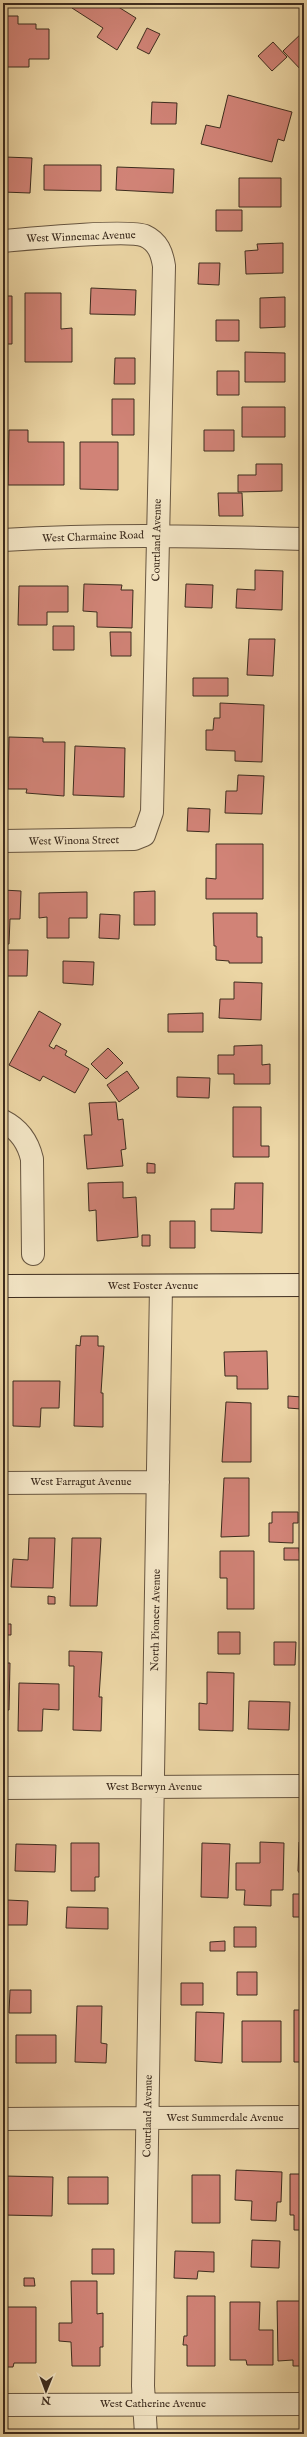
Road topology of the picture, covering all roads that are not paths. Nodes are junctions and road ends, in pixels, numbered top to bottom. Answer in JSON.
{"nodes":[{"id":1,"x":3,"y":241,"type":"edge"},
{"id":2,"x":157,"y":244,"type":"joint"},
{"id":3,"x":157,"y":535,"type":"junction"},
{"id":4,"x":304,"y":539,"type":"edge"},
{"id":5,"x":3,"y":540,"type":"edge"},
{"id":6,"x":144,"y":835,"type":"joint"},
{"id":7,"x":3,"y":841,"type":"edge"},
{"id":8,"x":3,"y":1121,"type":"edge"},
{"id":9,"x":33,"y":1254,"type":"dead end"},
{"id":10,"x":304,"y":1285,"type":"edge"},
{"id":11,"x":3,"y":1286,"type":"edge"},
{"id":12,"x":161,"y":1286,"type":"junction"},
{"id":13,"x":158,"y":1482,"type":"junction"},
{"id":14,"x":3,"y":1483,"type":"edge"},
{"id":15,"x":304,"y":1786,"type":"edge"},
{"id":16,"x":153,"y":1787,"type":"junction"},
{"id":17,"x":3,"y":1788,"type":"edge"},
{"id":18,"x":151,"y":1954,"type":"joint"},
{"id":19,"x":304,"y":2117,"type":"edge"},
{"id":20,"x":148,"y":2118,"type":"junction"},
{"id":21,"x":3,"y":2119,"type":"edge"},
{"id":22,"x":144,"y":2404,"type":"junction"},
{"id":23,"x":304,"y":2404,"type":"edge"},
{"id":24,"x":3,"y":2405,"type":"edge"},
{"id":25,"x":146,"y":2434,"type":"edge"}],
"edges":[{"from":1,"to":2,"type":"street","name":"West Winnemac Avenue"},
{"from":2,"to":3,"type":"street","name":"Courtland Avenue"},
{"from":3,"to":4,"type":"street","name":"West Charmaine Road"},
{"from":3,"to":5,"type":"street","name":"West Charmaine Road"},
{"from":3,"to":6,"type":"street","name":"Courtland Avenue"},
{"from":6,"to":7,"type":"street","name":"West Winona Street"},
{"from":8,"to":9,"type":"street"},
{"from":10,"to":12,"type":"street","name":"West Foster Avenue"},
{"from":11,"to":12,"type":"street","name":"West Foster Avenue"},
{"from":12,"to":13,"type":"street","name":"North Pioneer Avenue"},
{"from":13,"to":14,"type":"street","name":"West Farragut Avenue"},
{"from":13,"to":16,"type":"street","name":"North Pioneer Avenue"},
{"from":15,"to":16,"type":"street","name":"West Berwyn Avenue"},
{"from":16,"to":17,"type":"street","name":"West Berwyn Avenue"},
{"from":16,"to":18,"type":"street","name":"North Pioneer Avenue"},
{"from":18,"to":20,"type":"street","name":"Courtland Avenue"},
{"from":19,"to":20,"type":"street","name":"West Summerdale Avenue"},
{"from":20,"to":21,"type":"street","name":"West Summerdale Avenue"},
{"from":20,"to":22,"type":"street","name":"Courtland Avenue"},
{"from":22,"to":23,"type":"street","name":"West Catherine Avenue"},
{"from":22,"to":24,"type":"street","name":"West Catherine Avenue"},
{"from":22,"to":25,"type":"street"}]}
